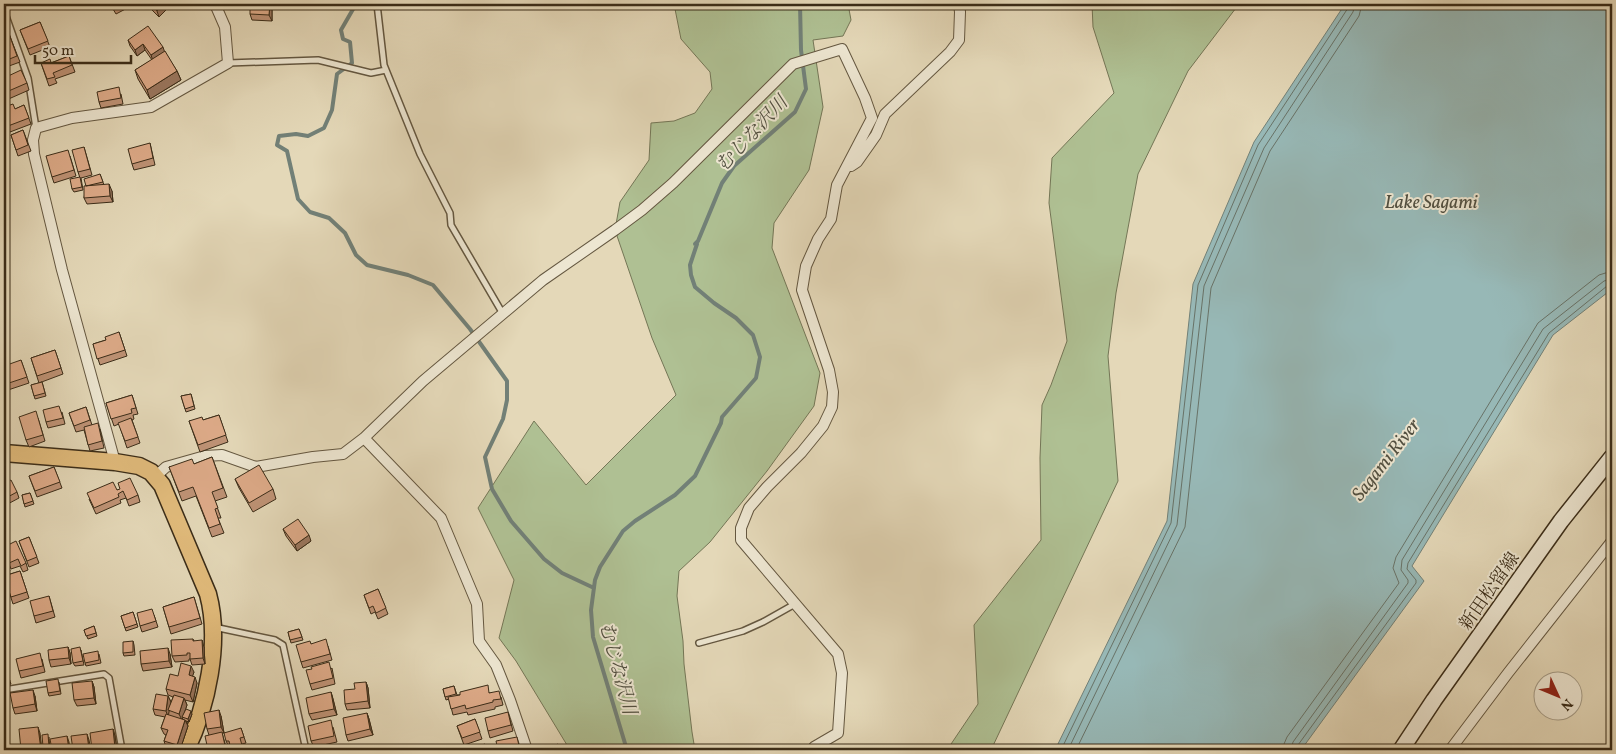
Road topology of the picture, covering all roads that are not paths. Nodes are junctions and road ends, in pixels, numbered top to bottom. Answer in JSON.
{"nodes":[{"id":1,"x":215,"y":4,"type":"edge"},
{"id":2,"x":377,"y":4,"type":"edge"},
{"id":3,"x":959,"y":4,"type":"edge"},
{"id":4,"x":5,"y":14,"type":"edge"},
{"id":5,"x":228,"y":63,"type":"junction"},
{"id":6,"x":386,"y":70,"type":"junction"},
{"id":7,"x":36,"y":128,"type":"junction"},
{"id":8,"x":846,"y":170,"type":"junction"},
{"id":9,"x":503,"y":314,"type":"junction"},
{"id":10,"x":364,"y":438,"type":"junction"},
{"id":11,"x":4,"y":453,"type":"edge"},
{"id":12,"x":1612,"y":457,"type":"edge"},
{"id":13,"x":115,"y":462,"type":"junction"},
{"id":14,"x":156,"y":476,"type":"junction"},
{"id":15,"x":1612,"y":541,"type":"edge"},
{"id":16,"x":795,"y":603,"type":"junction"},
{"id":17,"x":214,"y":627,"type":"junction"},
{"id":18,"x":699,"y":643,"type":"dead end"},
{"id":19,"x":4,"y":690,"type":"edge"},
{"id":20,"x":1453,"y":749,"type":"edge"},
{"id":21,"x":122,"y":750,"type":"edge"},
{"id":22,"x":186,"y":750,"type":"edge"},
{"id":23,"x":306,"y":750,"type":"edge"},
{"id":24,"x":527,"y":750,"type":"edge"},
{"id":25,"x":812,"y":750,"type":"edge"},
{"id":26,"x":1401,"y":750,"type":"edge"}],
"edges":[{"from":1,"to":5,"type":"street"},
{"from":2,"to":6,"type":"lane"},
{"from":3,"to":8,"type":"street"},
{"from":4,"to":7,"type":"lane"},
{"from":5,"to":6,"type":"lane"},
{"from":5,"to":7,"type":"street"},
{"from":6,"to":9,"type":"lane"},
{"from":7,"to":13,"type":"street"},
{"from":8,"to":9,"type":"street"},
{"from":8,"to":16,"type":"street"},
{"from":9,"to":10,"type":"street"},
{"from":10,"to":14,"type":"street"},
{"from":10,"to":24,"type":"street"},
{"from":11,"to":13,"type":"main road"},
{"from":12,"to":26,"type":"main road","name":"新田松留線"},
{"from":13,"to":14,"type":"main road"},
{"from":14,"to":17,"type":"main road"},
{"from":15,"to":20,"type":"street"},
{"from":16,"to":18,"type":"lane"},
{"from":16,"to":25,"type":"street"},
{"from":17,"to":22,"type":"main road"},
{"from":17,"to":23,"type":"lane"},
{"from":19,"to":21,"type":"lane"}]}
